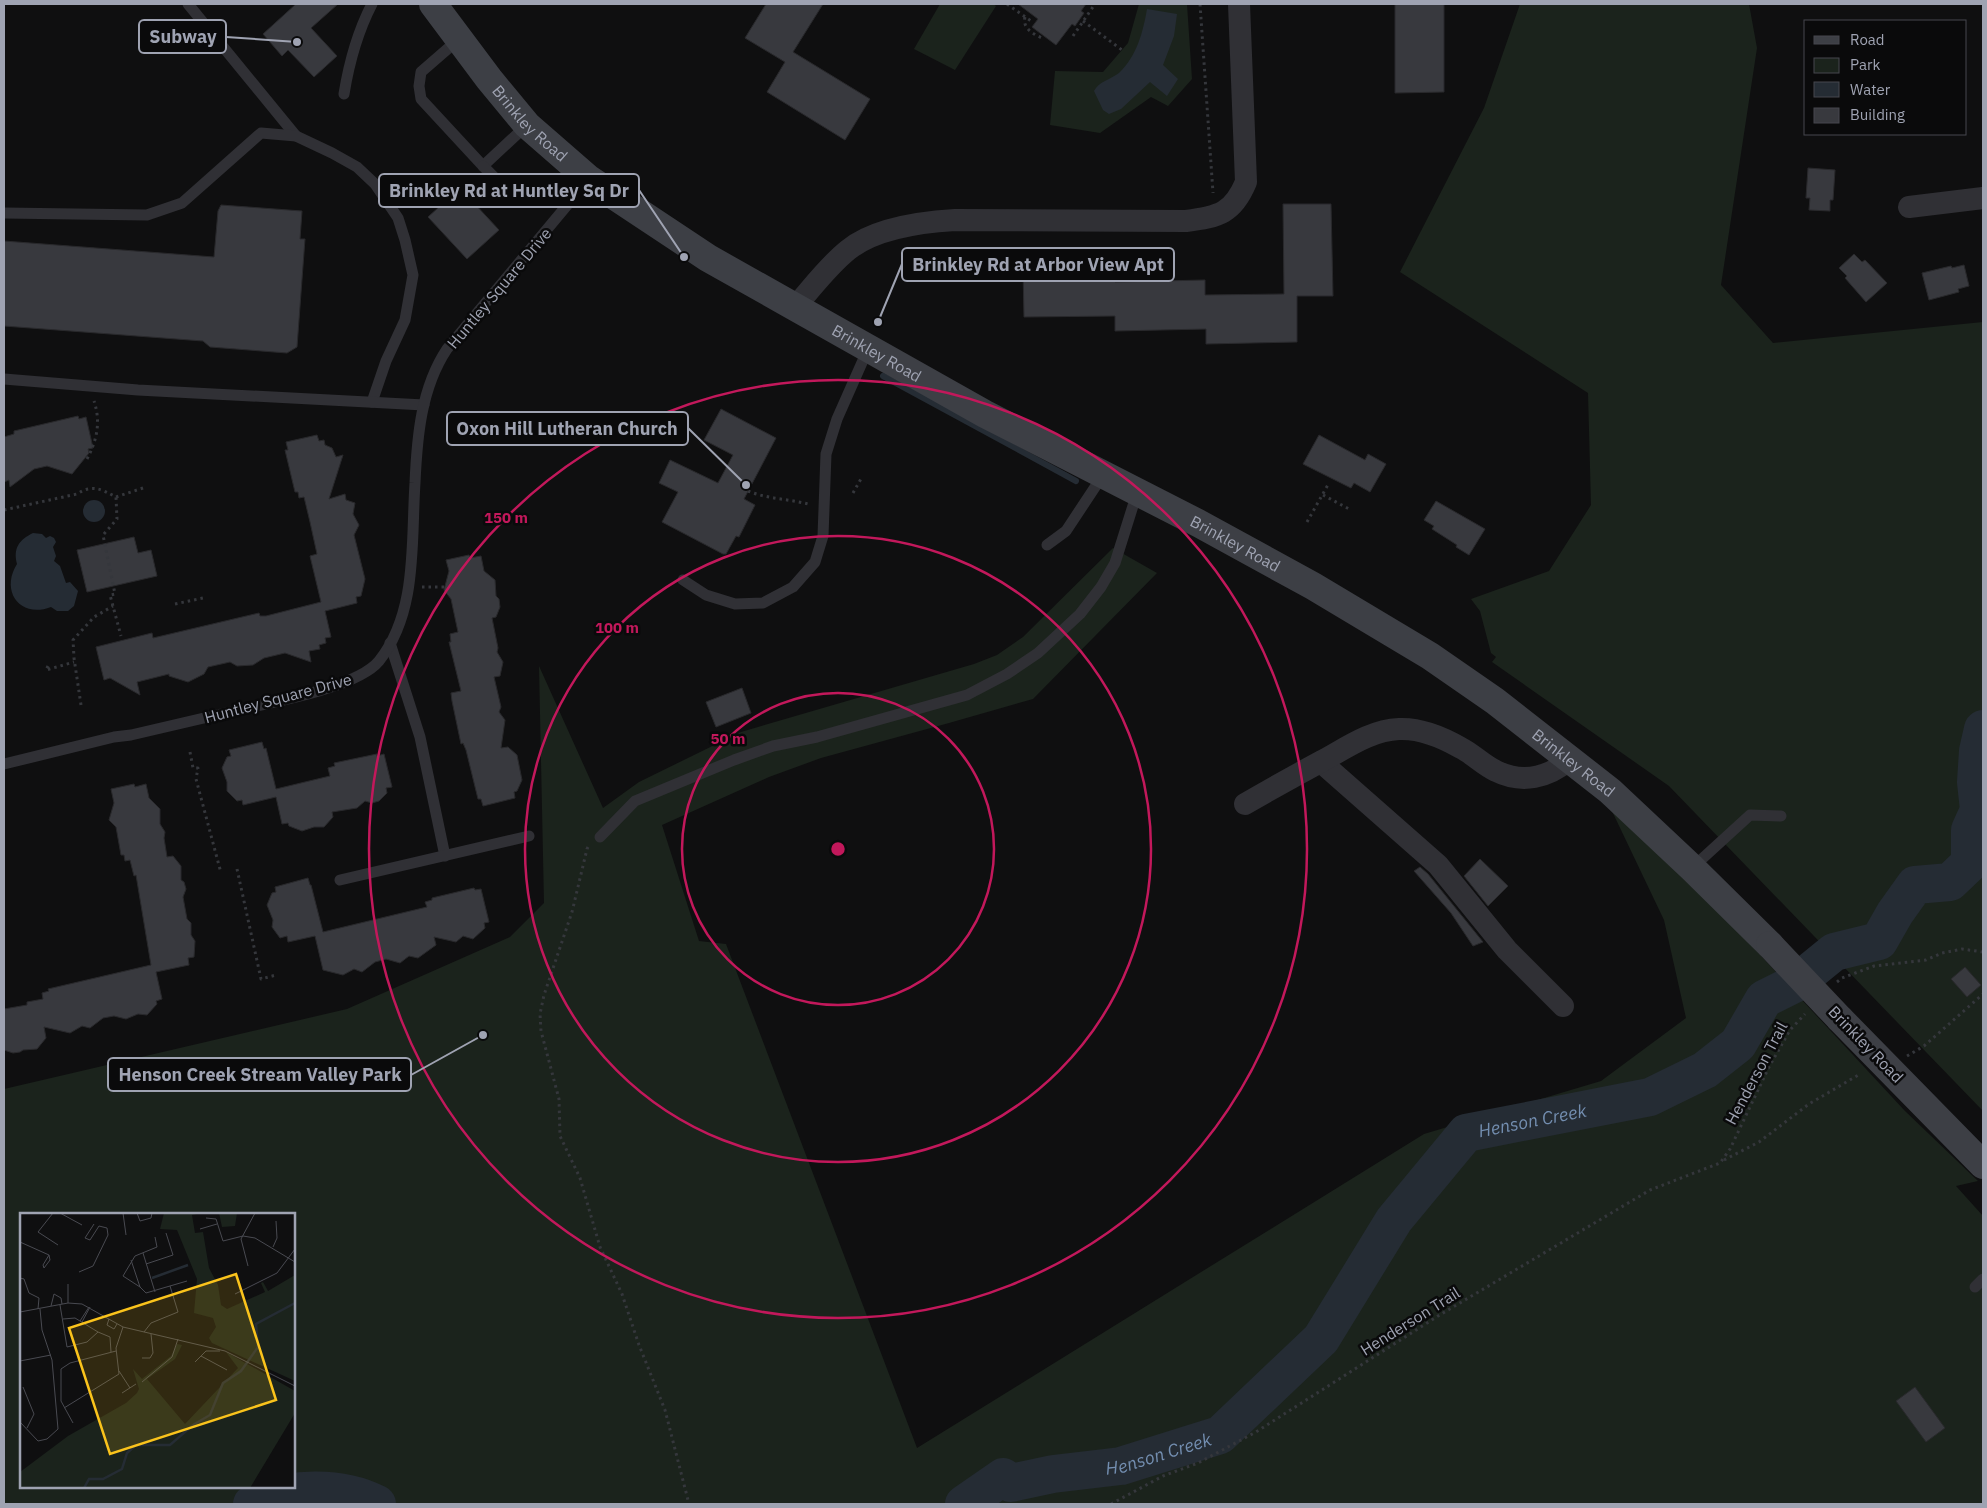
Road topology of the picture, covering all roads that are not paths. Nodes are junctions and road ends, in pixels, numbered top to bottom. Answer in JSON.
{"nodes":[{"id":1,"x":188,"y":4,"type":"edge"},
{"id":2,"x":372,"y":4,"type":"edge"},
{"id":3,"x":434,"y":4,"type":"edge"},
{"id":4,"x":1239,"y":4,"type":"edge"},
{"id":5,"x":460,"y":38,"type":"junction"},
{"id":6,"x":344,"y":94,"type":"dead end"},
{"id":7,"x":527,"y":125,"type":"junction"},
{"id":8,"x":296,"y":136,"type":"junction"},
{"id":9,"x":484,"y":166,"type":"junction"},
{"id":10,"x":589,"y":179,"type":"junction"},
{"id":11,"x":512,"y":195,"type":"dead end"},
{"id":12,"x":1983,"y":198,"type":"edge"},
{"id":13,"x":1909,"y":207,"type":"dead end"},
{"id":14,"x":4,"y":213,"type":"edge"},
{"id":15,"x":795,"y":307,"type":"junction"},
{"id":16,"x":868,"y":348,"type":"junction"},
{"id":17,"x":4,"y":379,"type":"edge"},
{"id":18,"x":372,"y":402,"type":"junction"},
{"id":19,"x":424,"y":405,"type":"junction"},
{"id":20,"x":1103,"y":475,"type":"junction"},
{"id":21,"x":1138,"y":493,"type":"junction"},
{"id":22,"x":1047,"y":545,"type":"dead end"},
{"id":23,"x":683,"y":580,"type":"dead end"},
{"id":24,"x":390,"y":643,"type":"junction"},
{"id":25,"x":1570,"y":759,"type":"junction"},
{"id":26,"x":1322,"y":762,"type":"junction"},
{"id":27,"x":4,"y":764,"type":"edge"},
{"id":28,"x":1245,"y":804,"type":"dead end"},
{"id":29,"x":1781,"y":816,"type":"dead end"},
{"id":30,"x":529,"y":836,"type":"dead end"},
{"id":31,"x":600,"y":837,"type":"road end"},
{"id":32,"x":445,"y":856,"type":"junction"},
{"id":33,"x":1692,"y":868,"type":"junction"},
{"id":34,"x":340,"y":880,"type":"dead end"},
{"id":35,"x":1563,"y":1006,"type":"dead end"},
{"id":36,"x":1983,"y":1165,"type":"edge"}],
"edges":[{"from":1,"to":8,"type":"lane"},
{"from":2,"to":6,"type":"lane"},
{"from":3,"to":5,"type":"main road","name":"Brinkley Road"},
{"from":4,"to":15,"type":"street"},
{"from":5,"to":7,"type":"main road","name":"Brinkley Road"},
{"from":5,"to":9,"type":"lane"},
{"from":7,"to":9,"type":"lane"},
{"from":7,"to":10,"type":"main road","name":"Brinkley Road"},
{"from":8,"to":14,"type":"lane"},
{"from":8,"to":18,"type":"lane"},
{"from":9,"to":11,"type":"lane"},
{"from":10,"to":15,"type":"main road","name":"Brinkley Road"},
{"from":10,"to":19,"type":"lane","name":"Huntley Square Drive"},
{"from":12,"to":13,"type":"street"},
{"from":15,"to":16,"type":"main road","name":"Brinkley Road"},
{"from":16,"to":20,"type":"main road","name":"Brinkley Road"},
{"from":16,"to":23,"type":"lane"},
{"from":17,"to":18,"type":"lane"},
{"from":18,"to":19,"type":"lane"},
{"from":19,"to":24,"type":"lane","name":"Huntley Square Drive"},
{"from":20,"to":21,"type":"main road","name":"Brinkley Road"},
{"from":20,"to":22,"type":"lane"},
{"from":21,"to":25,"type":"main road","name":"Brinkley Road"},
{"from":21,"to":31,"type":"lane"},
{"from":24,"to":27,"type":"lane","name":"Huntley Square Drive"},
{"from":24,"to":32,"type":"lane"},
{"from":25,"to":26,"type":"street"},
{"from":25,"to":33,"type":"main road","name":"Brinkley Road"},
{"from":26,"to":28,"type":"street"},
{"from":26,"to":35,"type":"street"},
{"from":29,"to":33,"type":"lane"},
{"from":30,"to":32,"type":"lane"},
{"from":32,"to":34,"type":"lane"},
{"from":33,"to":36,"type":"main road","name":"Brinkley Road","bridge":true}]}
